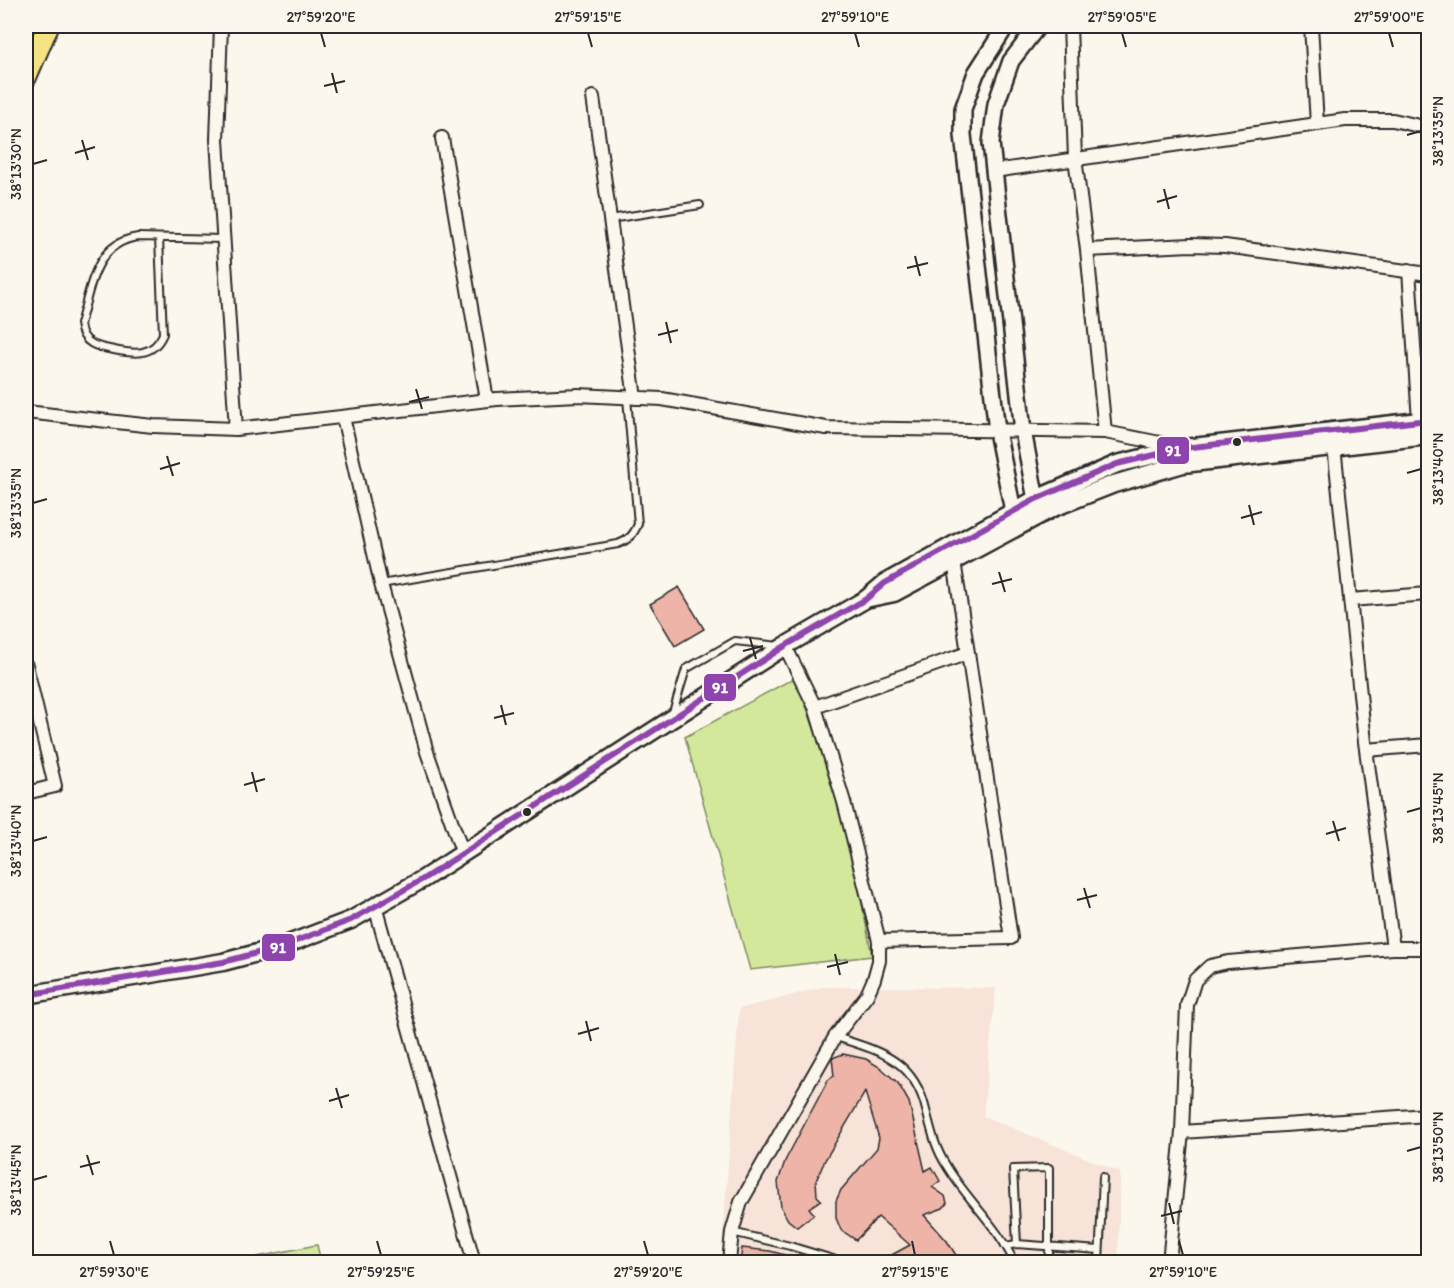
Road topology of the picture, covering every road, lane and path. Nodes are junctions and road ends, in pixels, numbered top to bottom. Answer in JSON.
{"nodes":[{"id":1,"x":48,"y":26,"type":"edge"},
{"id":2,"x":221,"y":26,"type":"edge"},
{"id":3,"x":1006,"y":26,"type":"edge"},
{"id":4,"x":1038,"y":26,"type":"edge"},
{"id":5,"x":1070,"y":26,"type":"edge"},
{"id":6,"x":1311,"y":26,"type":"edge"},
{"id":7,"x":26,"y":77,"type":"edge"},
{"id":8,"x":593,"y":97,"type":"dead end"},
{"id":9,"x":1317,"y":124,"type":"junction"},
{"id":10,"x":1428,"y":128,"type":"edge"},
{"id":11,"x":442,"y":138,"type":"dead end"},
{"id":12,"x":1075,"y":158,"type":"junction"},
{"id":13,"x":994,"y":171,"type":"junction"},
{"id":14,"x":700,"y":204,"type":"dead end"},
{"id":15,"x":610,"y":219,"type":"junction"},
{"id":16,"x":159,"y":237,"type":"junction"},
{"id":17,"x":223,"y":239,"type":"junction"},
{"id":18,"x":1087,"y":250,"type":"junction"},
{"id":19,"x":1409,"y":270,"type":"junction"},
{"id":20,"x":1428,"y":274,"type":"edge"},
{"id":21,"x":631,"y":398,"type":"junction"},
{"id":22,"x":487,"y":400,"type":"junction"},
{"id":23,"x":26,"y":412,"type":"edge"},
{"id":24,"x":343,"y":417,"type":"junction"},
{"id":25,"x":1424,"y":420,"type":"edge"},
{"id":26,"x":236,"y":429,"type":"junction"},
{"id":27,"x":997,"y":431,"type":"junction"},
{"id":28,"x":1023,"y":431,"type":"junction"},
{"id":29,"x":1105,"y":432,"type":"junction"},
{"id":30,"x":1428,"y":436,"type":"edge"},
{"id":31,"x":1334,"y":446,"type":"junction"},
{"id":32,"x":1184,"y":448,"type":"junction"},
{"id":33,"x":1036,"y":499,"type":"junction"},
{"id":34,"x":1013,"y":511,"type":"junction"},
{"id":35,"x":1040,"y":515,"type":"junction"},
{"id":36,"x":1017,"y":528,"type":"junction"},
{"id":37,"x":954,"y":561,"type":"junction"},
{"id":38,"x":381,"y":584,"type":"junction"},
{"id":39,"x":1428,"y":594,"type":"edge"},
{"id":40,"x":866,"y":599,"type":"junction"},
{"id":41,"x":1350,"y":600,"type":"junction"},
{"id":42,"x":786,"y":646,"type":"junction"},
{"id":43,"x":968,"y":653,"type":"junction"},
{"id":44,"x":26,"y":665,"type":"edge"},
{"id":45,"x":815,"y":707,"type":"junction"},
{"id":46,"x":671,"y":722,"type":"junction"},
{"id":47,"x":1428,"y":744,"type":"edge"},
{"id":48,"x":1366,"y":750,"type":"junction"},
{"id":49,"x":26,"y":794,"type":"edge"},
{"id":50,"x":463,"y":854,"type":"junction"},
{"id":51,"x":375,"y":906,"type":"junction"},
{"id":52,"x":879,"y":940,"type":"junction"},
{"id":53,"x":1393,"y":948,"type":"junction"},
{"id":54,"x":1428,"y":948,"type":"edge"},
{"id":55,"x":26,"y":995,"type":"edge"},
{"id":56,"x":835,"y":1037,"type":"junction"},
{"id":57,"x":1428,"y":1115,"type":"edge"},
{"id":58,"x":1182,"y":1132,"type":"junction"},
{"id":59,"x":1103,"y":1177,"type":"dead end"},
{"id":60,"x":732,"y":1232,"type":"junction"},
{"id":61,"x":1017,"y":1244,"type":"junction"},
{"id":62,"x":1005,"y":1246,"type":"junction"},
{"id":63,"x":1048,"y":1246,"type":"junction"},
{"id":64,"x":1100,"y":1250,"type":"junction"},
{"id":65,"x":474,"y":1263,"type":"edge"},
{"id":66,"x":729,"y":1263,"type":"edge"},
{"id":67,"x":843,"y":1263,"type":"edge"},
{"id":68,"x":1014,"y":1263,"type":"edge"},
{"id":69,"x":1049,"y":1263,"type":"edge"},
{"id":70,"x":1099,"y":1263,"type":"edge"},
{"id":71,"x":1169,"y":1263,"type":"edge"}],
"edges":[{"from":1,"to":7,"type":"main road"},
{"from":2,"to":17,"type":"street"},
{"from":3,"to":27,"type":"street"},
{"from":4,"to":13,"type":"street"},
{"from":5,"to":12,"type":"street"},
{"from":6,"to":9,"type":"street"},
{"from":8,"to":15,"type":"street"},
{"from":9,"to":10,"type":"street"},
{"from":9,"to":12,"type":"street"},
{"from":11,"to":22,"type":"street"},
{"from":12,"to":13,"type":"street"},
{"from":12,"to":18,"type":"street"},
{"from":13,"to":28,"type":"street"},
{"from":14,"to":15,"type":"lane"},
{"from":15,"to":21,"type":"street"},
{"from":16,"to":16,"type":"lane"},
{"from":16,"to":17,"type":"lane"},
{"from":17,"to":26,"type":"street"},
{"from":18,"to":19,"type":"street"},
{"from":18,"to":29,"type":"street"},
{"from":19,"to":20,"type":"street"},
{"from":19,"to":25,"type":"street"},
{"from":21,"to":22,"type":"street"},
{"from":21,"to":27,"type":"street"},
{"from":21,"to":38,"type":"lane"},
{"from":22,"to":24,"type":"street"},
{"from":23,"to":26,"type":"street"},
{"from":24,"to":26,"type":"street"},
{"from":24,"to":38,"type":"street"},
{"from":25,"to":32,"type":"main road"},
{"from":27,"to":28,"type":"street"},
{"from":27,"to":34,"type":"street"},
{"from":28,"to":29,"type":"street"},
{"from":28,"to":33,"type":"street"},
{"from":29,"to":32,"type":"street"},
{"from":30,"to":31,"type":"main road"},
{"from":31,"to":35,"type":"main road"},
{"from":31,"to":41,"type":"street"},
{"from":32,"to":33,"type":"main road"},
{"from":33,"to":34,"type":"main road"},
{"from":33,"to":35,"type":"street"},
{"from":34,"to":36,"type":"street"},
{"from":34,"to":40,"type":"main road"},
{"from":35,"to":36,"type":"main road"},
{"from":36,"to":37,"type":"main road"},
{"from":37,"to":40,"type":"main road"},
{"from":37,"to":43,"type":"street"},
{"from":38,"to":50,"type":"street"},
{"from":39,"to":41,"type":"street"},
{"from":40,"to":42,"type":"main road"},
{"from":41,"to":48,"type":"street"},
{"from":42,"to":45,"type":"street"},
{"from":42,"to":46,"type":"main road"},
{"from":42,"to":46,"type":"lane"},
{"from":43,"to":45,"type":"street"},
{"from":43,"to":52,"type":"street"},
{"from":44,"to":49,"type":"street"},
{"from":45,"to":52,"type":"street"},
{"from":46,"to":50,"type":"main road"},
{"from":47,"to":48,"type":"street"},
{"from":48,"to":53,"type":"street"},
{"from":50,"to":51,"type":"main road"},
{"from":51,"to":55,"type":"main road"},
{"from":51,"to":65,"type":"street"},
{"from":52,"to":56,"type":"street"},
{"from":53,"to":54,"type":"street"},
{"from":53,"to":58,"type":"street"},
{"from":56,"to":60,"type":"street"},
{"from":56,"to":62,"type":"lane"},
{"from":57,"to":58,"type":"street"},
{"from":58,"to":71,"type":"street"},
{"from":59,"to":64,"type":"lane"},
{"from":60,"to":66,"type":"street"},
{"from":60,"to":67,"type":"lane"},
{"from":61,"to":62,"type":"lane"},
{"from":61,"to":63,"type":"lane"},
{"from":61,"to":63,"type":"lane"},
{"from":62,"to":68,"type":"lane"},
{"from":63,"to":64,"type":"lane"},
{"from":63,"to":69,"type":"lane"},
{"from":64,"to":70,"type":"lane"}]}
